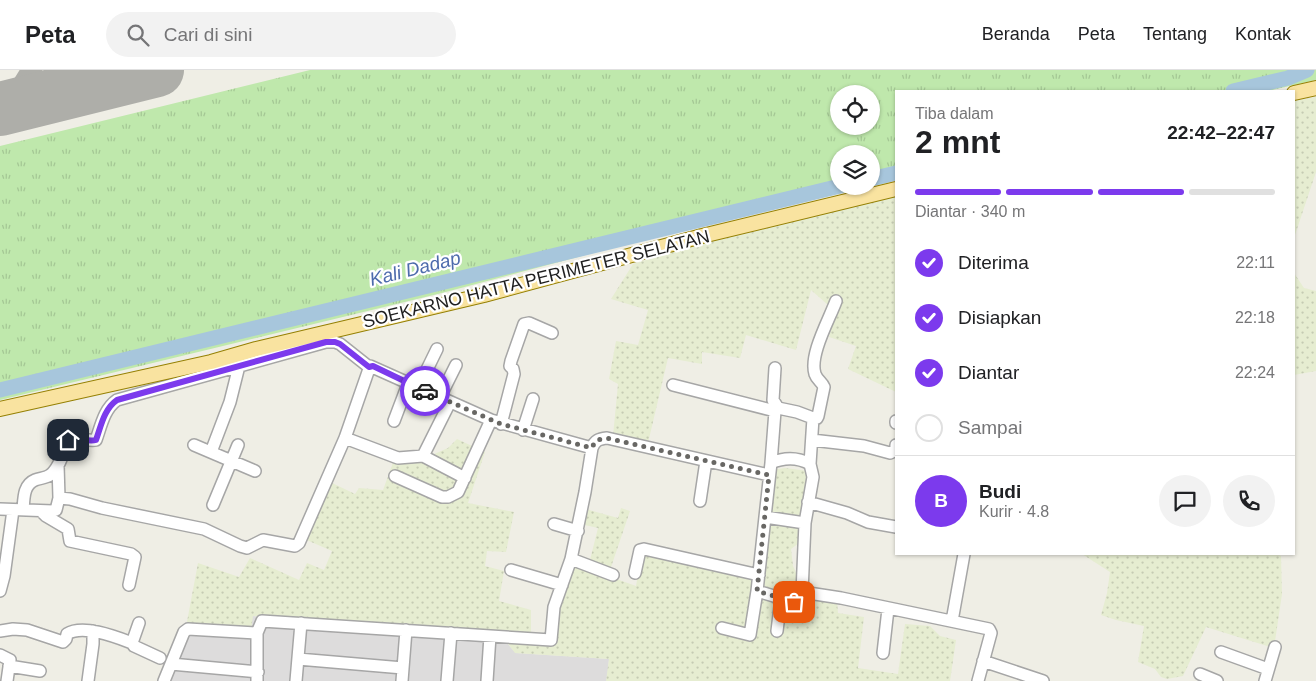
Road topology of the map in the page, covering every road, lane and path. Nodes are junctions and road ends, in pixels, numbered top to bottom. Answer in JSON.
{"nodes":[{"id":1,"x":1316,"y":88,"type":"edge"},
{"id":2,"x":1295,"y":93,"type":"edge"},
{"id":3,"x":895,"y":189,"type":"edge"},
{"id":4,"x":836,"y":301,"type":"dead end"},
{"id":5,"x":552,"y":333,"type":"dead end"},
{"id":6,"x":437,"y":349,"type":"dead end"},
{"id":7,"x":456,"y":365,"type":"dead end"},
{"id":8,"x":239,"y":366,"type":"junction"},
{"id":9,"x":369,"y":367,"type":"junction"},
{"id":10,"x":775,"y":368,"type":"dead end"},
{"id":11,"x":673,"y":385,"type":"dead end"},
{"id":12,"x":413,"y":386,"type":"junction"},
{"id":13,"x":445,"y":399,"type":"junction"},
{"id":14,"x":533,"y":399,"type":"dead end"},
{"id":15,"x":0,"y":409,"type":"edge"},
{"id":16,"x":776,"y":410,"type":"junction"},
{"id":17,"x":813,"y":418,"type":"junction"},
{"id":18,"x":394,"y":421,"type":"dead end"},
{"id":19,"x":496,"y":422,"type":"junction"},
{"id":20,"x":523,"y":430,"type":"junction"},
{"id":21,"x":345,"y":438,"type":"junction"},
{"id":22,"x":812,"y":440,"type":"junction"},
{"id":23,"x":194,"y":445,"type":"dead end"},
{"id":24,"x":238,"y":445,"type":"dead end"},
{"id":25,"x":592,"y":448,"type":"junction"},
{"id":26,"x":895,"y":450,"type":"edge"},
{"id":27,"x":211,"y":452,"type":"junction"},
{"id":28,"x":423,"y":456,"type":"junction"},
{"id":29,"x":231,"y":461,"type":"junction"},
{"id":30,"x":706,"y":462,"type":"junction"},
{"id":31,"x":771,"y":463,"type":"junction"},
{"id":32,"x":810,"y":464,"type":"junction"},
{"id":33,"x":58,"y":465,"type":"junction"},
{"id":34,"x":256,"y":471,"type":"dead end"},
{"id":35,"x":769,"y":475,"type":"junction"},
{"id":36,"x":395,"y":476,"type":"dead end"},
{"id":37,"x":465,"y":478,"type":"junction"},
{"id":38,"x":59,"y":498,"type":"junction"},
{"id":39,"x":700,"y":501,"type":"dead end"},
{"id":40,"x":808,"y":502,"type":"junction"},
{"id":41,"x":213,"y":505,"type":"dead end"},
{"id":42,"x":0,"y":509,"type":"edge"},
{"id":43,"x":18,"y":510,"type":"junction"},
{"id":44,"x":41,"y":511,"type":"junction"},
{"id":45,"x":765,"y":516,"type":"junction"},
{"id":46,"x":805,"y":523,"type":"junction"},
{"id":47,"x":554,"y":524,"type":"dead end"},
{"id":48,"x":895,"y":527,"type":"edge"},
{"id":49,"x":578,"y":531,"type":"junction"},
{"id":50,"x":964,"y":555,"type":"edge"},
{"id":51,"x":571,"y":558,"type":"junction"},
{"id":52,"x":511,"y":570,"type":"dead end"},
{"id":53,"x":635,"y":573,"type":"dead end"},
{"id":54,"x":613,"y":575,"type":"dead end"},
{"id":55,"x":759,"y":575,"type":"junction"},
{"id":56,"x":128,"y":585,"type":"dead end"},
{"id":57,"x":562,"y":585,"type":"junction"},
{"id":58,"x":0,"y":591,"type":"edge"},
{"id":59,"x":757,"y":591,"type":"junction"},
{"id":60,"x":802,"y":592,"type":"junction"},
{"id":61,"x":781,"y":598,"type":"junction"},
{"id":62,"x":888,"y":609,"type":"junction"},
{"id":63,"x":952,"y":621,"type":"junction"},
{"id":64,"x":139,"y":623,"type":"dead end"},
{"id":65,"x":301,"y":623,"type":"junction"},
{"id":66,"x":722,"y":628,"type":"dead end"},
{"id":67,"x":406,"y":630,"type":"junction"},
{"id":68,"x":0,"y":631,"type":"edge"},
{"id":69,"x":93,"y":631,"type":"junction"},
{"id":70,"x":777,"y":631,"type":"dead end"},
{"id":71,"x":258,"y":633,"type":"junction"},
{"id":72,"x":451,"y":633,"type":"junction"},
{"id":73,"x":490,"y":636,"type":"junction"},
{"id":74,"x":132,"y":643,"type":"junction"},
{"id":75,"x":1275,"y":647,"type":"dead end"},
{"id":76,"x":1221,"y":652,"type":"dead end"},
{"id":77,"x":883,"y":653,"type":"dead end"},
{"id":78,"x":0,"y":654,"type":"edge"},
{"id":79,"x":160,"y":658,"type":"dead end"},
{"id":80,"x":298,"y":659,"type":"junction"},
{"id":81,"x":983,"y":661,"type":"junction"},
{"id":82,"x":170,"y":664,"type":"junction"},
{"id":83,"x":9,"y":666,"type":"junction"},
{"id":84,"x":403,"y":668,"type":"junction"},
{"id":85,"x":40,"y":671,"type":"dead end"},
{"id":86,"x":1200,"y":674,"type":"dead end"},
{"id":87,"x":1266,"y":675,"type":"edge"},
{"id":88,"x":257,"y":677,"type":"edge"},
{"id":89,"x":7,"y":681,"type":"edge"},
{"id":90,"x":88,"y":681,"type":"edge"},
{"id":91,"x":164,"y":681,"type":"edge"},
{"id":92,"x":296,"y":681,"type":"edge"},
{"id":93,"x":402,"y":681,"type":"edge"},
{"id":94,"x":447,"y":681,"type":"edge"},
{"id":95,"x":487,"y":681,"type":"edge"},
{"id":96,"x":978,"y":681,"type":"edge"},
{"id":97,"x":1043,"y":681,"type":"edge"},
{"id":98,"x":1217,"y":681,"type":"edge"}],
"edges":[{"from":1,"to":2,"type":"main road"},
{"from":3,"to":15,"type":"main road","name":"SOEKARNO HATTA PERIMETER SELATAN"},
{"from":4,"to":17,"type":"street"},
{"from":5,"to":19,"type":"street"},
{"from":6,"to":12,"type":"street"},
{"from":7,"to":13,"type":"street"},
{"from":8,"to":9,"type":"street"},
{"from":8,"to":27,"type":"street"},
{"from":8,"to":33,"type":"street"},
{"from":9,"to":12,"type":"street"},
{"from":9,"to":21,"type":"street"},
{"from":10,"to":16,"type":"street"},
{"from":11,"to":16,"type":"street"},
{"from":12,"to":13,"type":"street"},
{"from":12,"to":18,"type":"street"},
{"from":13,"to":19,"type":"street"},
{"from":13,"to":28,"type":"street"},
{"from":14,"to":20,"type":"street"},
{"from":16,"to":17,"type":"street"},
{"from":16,"to":31,"type":"street"},
{"from":17,"to":22,"type":"street"},
{"from":19,"to":20,"type":"street"},
{"from":19,"to":37,"type":"street"},
{"from":20,"to":25,"type":"street"},
{"from":21,"to":28,"type":"street"},
{"from":21,"to":38,"type":"street"},
{"from":22,"to":26,"type":"street"},
{"from":22,"to":32,"type":"street"},
{"from":23,"to":27,"type":"street"},
{"from":24,"to":29,"type":"street"},
{"from":25,"to":30,"type":"street"},
{"from":25,"to":49,"type":"street"},
{"from":27,"to":29,"type":"street"},
{"from":28,"to":37,"type":"street"},
{"from":29,"to":34,"type":"street"},
{"from":29,"to":41,"type":"street"},
{"from":30,"to":35,"type":"street"},
{"from":30,"to":39,"type":"street"},
{"from":31,"to":32,"type":"street"},
{"from":31,"to":35,"type":"street"},
{"from":32,"to":40,"type":"street"},
{"from":33,"to":38,"type":"street"},
{"from":33,"to":43,"type":"street"},
{"from":35,"to":45,"type":"street"},
{"from":36,"to":37,"type":"street"},
{"from":38,"to":44,"type":"street"},
{"from":40,"to":46,"type":"street"},
{"from":40,"to":48,"type":"street"},
{"from":42,"to":43,"type":"street"},
{"from":43,"to":44,"type":"street"},
{"from":43,"to":58,"type":"street"},
{"from":44,"to":56,"type":"street"},
{"from":45,"to":46,"type":"street"},
{"from":45,"to":55,"type":"street"},
{"from":46,"to":60,"type":"street"},
{"from":47,"to":49,"type":"street"},
{"from":49,"to":51,"type":"street"},
{"from":50,"to":63,"type":"street"},
{"from":51,"to":54,"type":"street"},
{"from":51,"to":57,"type":"street"},
{"from":52,"to":57,"type":"street"},
{"from":53,"to":55,"type":"street"},
{"from":55,"to":59,"type":"street"},
{"from":57,"to":73,"type":"street"},
{"from":59,"to":61,"type":"street"},
{"from":59,"to":66,"type":"street"},
{"from":60,"to":61,"type":"street"},
{"from":60,"to":62,"type":"street"},
{"from":61,"to":70,"type":"street"},
{"from":62,"to":63,"type":"street"},
{"from":62,"to":77,"type":"street"},
{"from":63,"to":81,"type":"street"},
{"from":64,"to":74,"type":"street"},
{"from":65,"to":67,"type":"street"},
{"from":65,"to":71,"type":"street"},
{"from":65,"to":80,"type":"street"},
{"from":67,"to":72,"type":"street"},
{"from":67,"to":84,"type":"street"},
{"from":68,"to":69,"type":"street"},
{"from":69,"to":74,"type":"street"},
{"from":69,"to":90,"type":"street"},
{"from":71,"to":82,"type":"street"},
{"from":71,"to":88,"type":"street"},
{"from":72,"to":73,"type":"street"},
{"from":72,"to":94,"type":"street"},
{"from":73,"to":95,"type":"street"},
{"from":74,"to":79,"type":"street"},
{"from":75,"to":87,"type":"street"},
{"from":76,"to":87,"type":"street"},
{"from":78,"to":83,"type":"street"},
{"from":80,"to":84,"type":"street"},
{"from":80,"to":92,"type":"street"},
{"from":81,"to":96,"type":"street"},
{"from":81,"to":97,"type":"street"},
{"from":82,"to":88,"type":"street"},
{"from":82,"to":91,"type":"street"},
{"from":83,"to":85,"type":"street"},
{"from":83,"to":89,"type":"street"},
{"from":84,"to":93,"type":"street"},
{"from":86,"to":98,"type":"street"}]}
